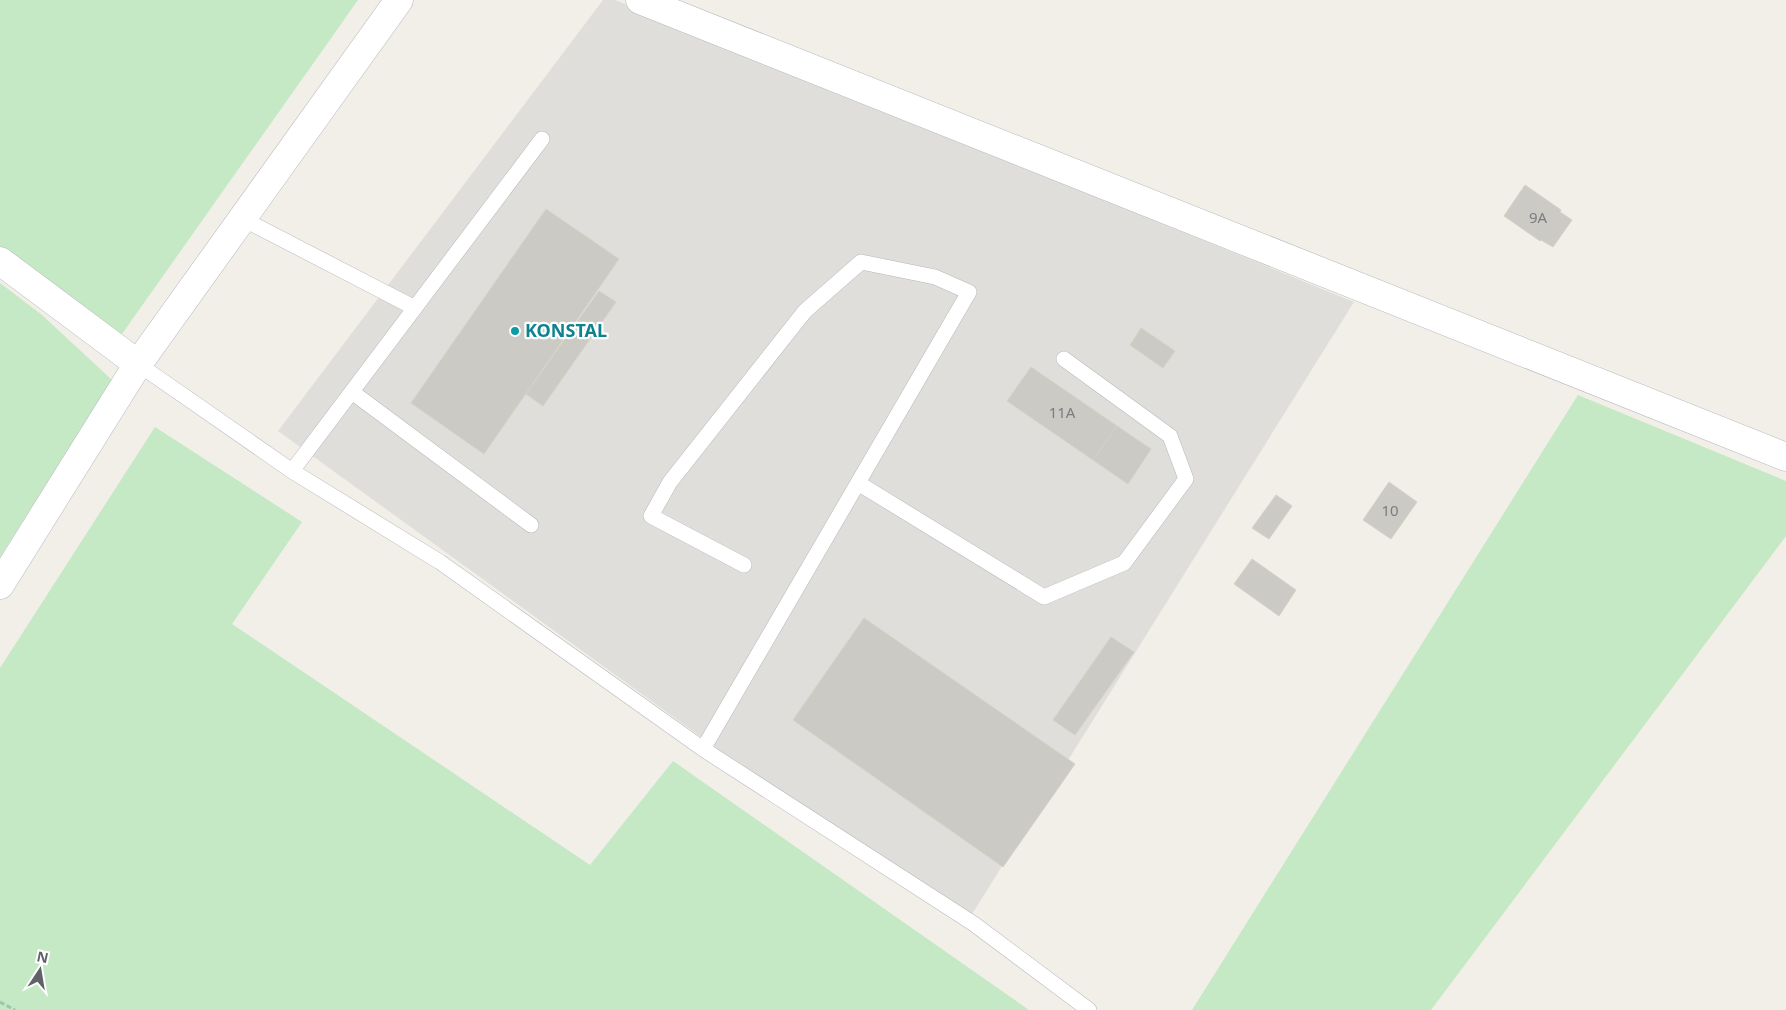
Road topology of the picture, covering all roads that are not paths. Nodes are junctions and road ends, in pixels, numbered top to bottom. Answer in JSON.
{"nodes":[{"id":1,"x":399,"y":0,"type":"edge"},
{"id":2,"x":640,"y":0,"type":"edge"},
{"id":3,"x":542,"y":139,"type":"dead end"},
{"id":4,"x":241,"y":218,"type":"junction"},
{"id":5,"x":0,"y":261,"type":"edge"},
{"id":6,"x":415,"y":308,"type":"junction"},
{"id":7,"x":1064,"y":359,"type":"dead end"},
{"id":8,"x":138,"y":364,"type":"junction"},
{"id":9,"x":352,"y":392,"type":"junction"},
{"id":10,"x":1786,"y":457,"type":"edge"},
{"id":11,"x":292,"y":471,"type":"junction"},
{"id":12,"x":858,"y":483,"type":"junction"},
{"id":13,"x":531,"y":525,"type":"dead end"},
{"id":14,"x":744,"y":565,"type":"dead end"},
{"id":15,"x":0,"y":585,"type":"edge"},
{"id":16,"x":703,"y":749,"type":"junction"},
{"id":17,"x":1089,"y":1010,"type":"edge"}],
"edges":[{"from":1,"to":4,"type":"street"},
{"from":2,"to":10,"type":"street"},
{"from":3,"to":6,"type":"lane"},
{"from":4,"to":6,"type":"lane"},
{"from":4,"to":8,"type":"street"},
{"from":5,"to":8,"type":"street"},
{"from":6,"to":9,"type":"lane"},
{"from":7,"to":12,"type":"lane"},
{"from":8,"to":11,"type":"lane"},
{"from":8,"to":15,"type":"street"},
{"from":9,"to":11,"type":"lane"},
{"from":9,"to":13,"type":"lane"},
{"from":11,"to":16,"type":"lane"},
{"from":12,"to":14,"type":"lane"},
{"from":12,"to":16,"type":"lane"},
{"from":16,"to":17,"type":"lane"}]}
